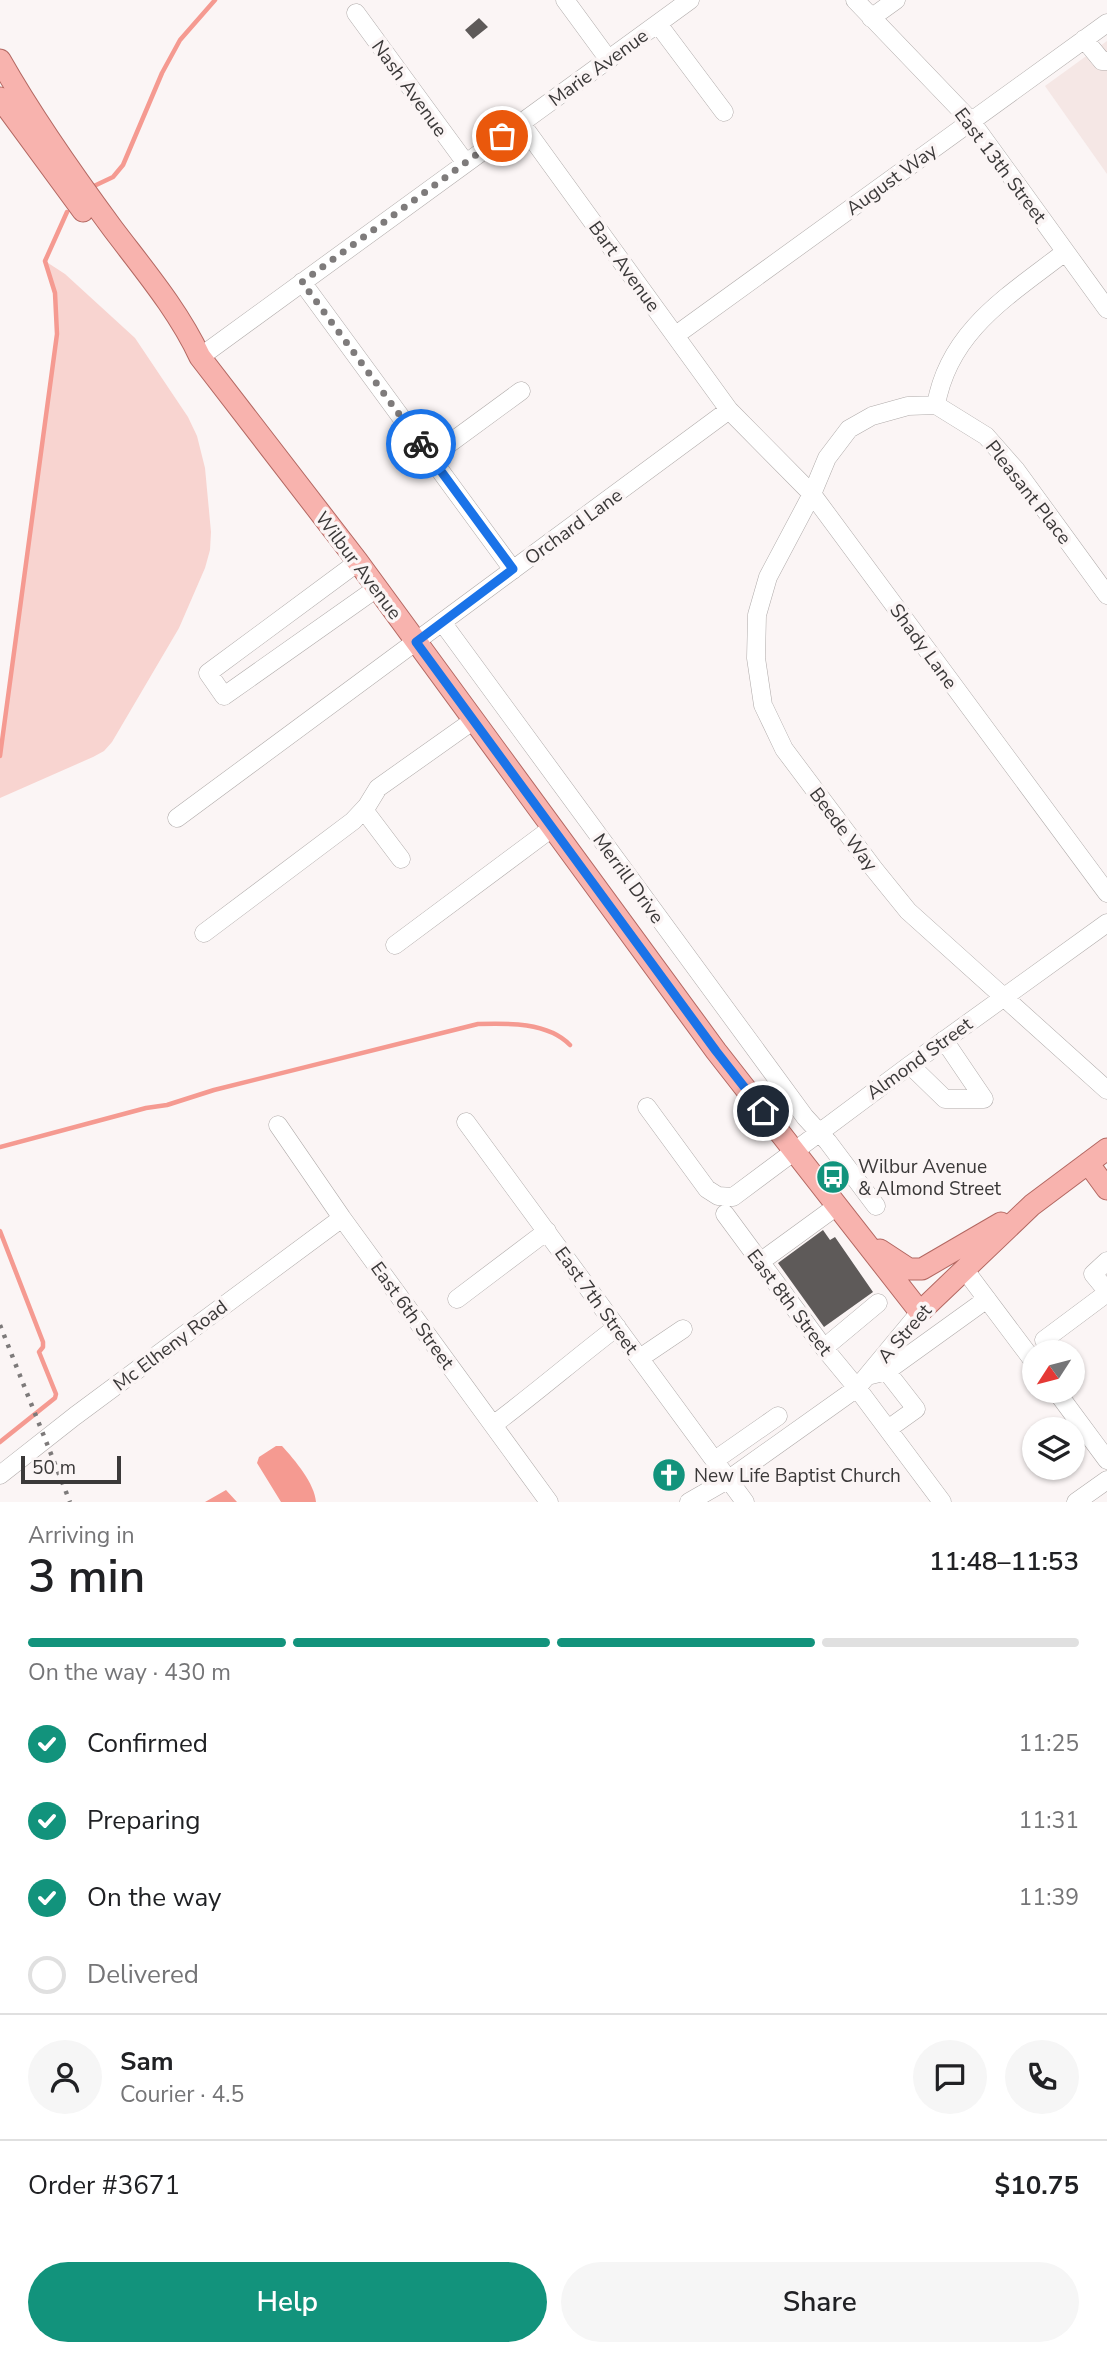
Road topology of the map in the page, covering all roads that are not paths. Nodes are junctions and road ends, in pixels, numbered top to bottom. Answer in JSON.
{"nodes":[{"id":1,"x":565,"y":0,"type":"edge"},
{"id":2,"x":690,"y":0,"type":"edge"},
{"id":3,"x":855,"y":0,"type":"edge"},
{"id":4,"x":895,"y":0,"type":"edge"},
{"id":5,"x":356,"y":13,"type":"dead end"},
{"id":6,"x":871,"y":18,"type":"junction"},
{"id":7,"x":1107,"y":23,"type":"edge"},
{"id":8,"x":658,"y":24,"type":"junction"},
{"id":9,"x":1084,"y":39,"type":"junction"},
{"id":10,"x":0,"y":60,"type":"edge"},
{"id":11,"x":609,"y":60,"type":"junction"},
{"id":12,"x":1107,"y":61,"type":"edge"},
{"id":13,"x":0,"y":98,"type":"edge"},
{"id":14,"x":724,"y":112,"type":"dead end"},
{"id":15,"x":971,"y":121,"type":"junction"},
{"id":16,"x":521,"y":123,"type":"junction"},
{"id":17,"x":465,"y":162,"type":"junction"},
{"id":18,"x":1065,"y":252,"type":"junction"},
{"id":19,"x":302,"y":282,"type":"junction"},
{"id":20,"x":1107,"y":309,"type":"edge"},
{"id":21,"x":676,"y":335,"type":"junction"},
{"id":22,"x":200,"y":357,"type":"junction"},
{"id":23,"x":521,"y":391,"type":"dead end"},
{"id":24,"x":936,"y":405,"type":"junction"},
{"id":25,"x":729,"y":410,"type":"junction"},
{"id":26,"x":431,"y":457,"type":"junction"},
{"id":27,"x":812,"y":494,"type":"junction"},
{"id":28,"x":358,"y":562,"type":"junction"},
{"id":29,"x":513,"y":569,"type":"junction"},
{"id":30,"x":377,"y":588,"type":"junction"},
{"id":31,"x":1107,"y":595,"type":"edge"},
{"id":32,"x":442,"y":622,"type":"junction"},
{"id":33,"x":416,"y":642,"type":"junction"},
{"id":34,"x":474,"y":720,"type":"junction"},
{"id":35,"x":364,"y":810,"type":"junction"},
{"id":36,"x":177,"y":818,"type":"dead end"},
{"id":37,"x":552,"y":828,"type":"junction"},
{"id":38,"x":401,"y":859,"type":"dead end"},
{"id":39,"x":1107,"y":893,"type":"edge"},
{"id":40,"x":1107,"y":923,"type":"edge"},
{"id":41,"x":204,"y":933,"type":"dead end"},
{"id":42,"x":395,"y":945,"type":"dead end"},
{"id":43,"x":1002,"y":997,"type":"junction"},
{"id":44,"x":944,"y":1040,"type":"junction"},
{"id":45,"x":910,"y":1065,"type":"junction"},
{"id":46,"x":1107,"y":1090,"type":"edge"},
{"id":47,"x":647,"y":1107,"type":"dead end"},
{"id":48,"x":466,"y":1122,"type":"dead end"},
{"id":49,"x":278,"y":1125,"type":"dead end"},
{"id":50,"x":819,"y":1132,"type":"junction"},
{"id":51,"x":1107,"y":1149,"type":"edge"},
{"id":52,"x":794,"y":1150,"type":"junction"},
{"id":53,"x":1088,"y":1163,"type":"junction"},
{"id":54,"x":1107,"y":1189,"type":"edge"},
{"id":55,"x":1032,"y":1205,"type":"junction"},
{"id":56,"x":837,"y":1206,"type":"junction"},
{"id":57,"x":876,"y":1206,"type":"dead end"},
{"id":58,"x":726,"y":1214,"type":"dead end"},
{"id":59,"x":342,"y":1218,"type":"junction"},
{"id":60,"x":547,"y":1231,"type":"junction"},
{"id":61,"x":856,"y":1231,"type":"junction"},
{"id":62,"x":1107,"y":1261,"type":"edge"},
{"id":63,"x":760,"y":1262,"type":"junction"},
{"id":64,"x":965,"y":1270,"type":"junction"},
{"id":65,"x":1107,"y":1292,"type":"edge"},
{"id":66,"x":457,"y":1298,"type":"dead end"},
{"id":67,"x":987,"y":1299,"type":"junction"},
{"id":68,"x":878,"y":1303,"type":"dead end"},
{"id":69,"x":920,"y":1312,"type":"junction"},
{"id":70,"x":617,"y":1326,"type":"junction"},
{"id":71,"x":683,"y":1329,"type":"dead end"},
{"id":72,"x":1044,"y":1340,"type":"dead end"},
{"id":73,"x":1022,"y":1346,"type":"edge"},
{"id":74,"x":824,"y":1348,"type":"junction"},
{"id":75,"x":640,"y":1358,"type":"junction"},
{"id":76,"x":883,"y":1366,"type":"junction"},
{"id":77,"x":861,"y":1382,"type":"junction"},
{"id":78,"x":1066,"y":1404,"type":"edge"},
{"id":79,"x":778,"y":1416,"type":"dead end"},
{"id":80,"x":493,"y":1425,"type":"junction"},
{"id":81,"x":888,"y":1429,"type":"junction"},
{"id":82,"x":715,"y":1460,"type":"junction"},
{"id":83,"x":1107,"y":1460,"type":"edge"},
{"id":84,"x":0,"y":1475,"type":"edge"},
{"id":85,"x":729,"y":1479,"type":"junction"},
{"id":86,"x":1107,"y":1480,"type":"edge"},
{"id":87,"x":550,"y":1502,"type":"edge"},
{"id":88,"x":688,"y":1502,"type":"edge"},
{"id":89,"x":745,"y":1502,"type":"edge"},
{"id":90,"x":942,"y":1502,"type":"edge"},
{"id":91,"x":1076,"y":1502,"type":"edge"}],
"edges":[{"from":1,"to":11,"type":"street"},
{"from":2,"to":8,"type":"street","name":"Marie Avenue"},
{"from":3,"to":6,"type":"street","name":"East 13th Street"},
{"from":4,"to":6,"type":"street"},
{"from":5,"to":17,"type":"street","name":"Nash Avenue"},
{"from":6,"to":15,"type":"street","name":"East 13th Street"},
{"from":7,"to":9,"type":"street","name":"August Way"},
{"from":8,"to":11,"type":"street","name":"Marie Avenue"},
{"from":8,"to":14,"type":"street"},
{"from":9,"to":12,"type":"street"},
{"from":9,"to":15,"type":"street","name":"August Way"},
{"from":10,"to":22,"type":"main road","name":"Wilbur Avenue"},
{"from":11,"to":16,"type":"street","name":"Marie Avenue"},
{"from":13,"to":22,"type":"main road","name":"Wilbur Avenue"},
{"from":15,"to":18,"type":"street","name":"East 13th Street"},
{"from":15,"to":21,"type":"street","name":"August Way"},
{"from":16,"to":17,"type":"street","name":"Marie Avenue"},
{"from":16,"to":21,"type":"street","name":"Bart Avenue"},
{"from":17,"to":19,"type":"street","name":"Marie Avenue"},
{"from":18,"to":20,"type":"street","name":"East 13th Street"},
{"from":18,"to":24,"type":"street"},
{"from":19,"to":22,"type":"street","name":"Marie Avenue"},
{"from":19,"to":26,"type":"street"},
{"from":21,"to":25,"type":"street","name":"Bart Avenue"},
{"from":22,"to":28,"type":"main road","name":"Wilbur Avenue"},
{"from":23,"to":26,"type":"street"},
{"from":24,"to":27,"type":"street","name":"Beede Way"},
{"from":24,"to":31,"type":"street","name":"Pleasant Place"},
{"from":25,"to":27,"type":"street","name":"Shady Lane"},
{"from":25,"to":29,"type":"street","name":"Orchard Lane"},
{"from":26,"to":29,"type":"street"},
{"from":27,"to":39,"type":"street","name":"Shady Lane"},
{"from":27,"to":43,"type":"street","name":"Beede Way"},
{"from":28,"to":30,"type":"main road","name":"Wilbur Avenue"},
{"from":28,"to":30,"type":"street"},
{"from":29,"to":32,"type":"street","name":"Orchard Lane"},
{"from":30,"to":33,"type":"main road","name":"Wilbur Avenue"},
{"from":32,"to":33,"type":"street","name":"Orchard Lane"},
{"from":32,"to":50,"type":"street","name":"Merrill Drive"},
{"from":33,"to":34,"type":"main road","name":"Wilbur Avenue"},
{"from":33,"to":36,"type":"street","name":"Orchard Lane"},
{"from":34,"to":35,"type":"street"},
{"from":34,"to":37,"type":"main road","name":"Wilbur Avenue"},
{"from":35,"to":38,"type":"street"},
{"from":35,"to":41,"type":"street"},
{"from":37,"to":42,"type":"street"},
{"from":37,"to":52,"type":"main road","name":"Wilbur Avenue"},
{"from":40,"to":43,"type":"street","name":"Almond Street"},
{"from":43,"to":44,"type":"street","name":"Almond Street"},
{"from":43,"to":46,"type":"street","name":"Beede Way"},
{"from":44,"to":45,"type":"street","name":"Almond Street"},
{"from":44,"to":45,"type":"street"},
{"from":45,"to":50,"type":"street","name":"Almond Street"},
{"from":47,"to":52,"type":"street","name":"Almond Street"},
{"from":48,"to":60,"type":"street","name":"East 7th Street"},
{"from":49,"to":59,"type":"street","name":"East 6th Street"},
{"from":50,"to":52,"type":"street","name":"Almond Street"},
{"from":50,"to":57,"type":"street","name":"Merrill Drive"},
{"from":51,"to":53,"type":"main road","name":"A Street"},
{"from":52,"to":56,"type":"main road","name":"Wilbur Avenue"},
{"from":53,"to":54,"type":"main road"},
{"from":53,"to":55,"type":"main road","name":"A Street"},
{"from":55,"to":61,"type":"main road"},
{"from":55,"to":64,"type":"main road","name":"A Street"},
{"from":56,"to":61,"type":"main road","name":"Wilbur Avenue"},
{"from":56,"to":63,"type":"street"},
{"from":58,"to":63,"type":"street","name":"East 8th Street"},
{"from":59,"to":80,"type":"street","name":"East 6th Street"},
{"from":59,"to":84,"type":"street","name":"Mc Elheny Road"},
{"from":60,"to":66,"type":"street"},
{"from":60,"to":70,"type":"street","name":"East 7th Street"},
{"from":61,"to":69,"type":"main road","name":"Wilbur Avenue"},
{"from":62,"to":65,"type":"street"},
{"from":63,"to":74,"type":"street","name":"East 8th Street"},
{"from":64,"to":67,"type":"street"},
{"from":64,"to":69,"type":"main road","name":"A Street"},
{"from":65,"to":72,"type":"street"},
{"from":67,"to":73,"type":"street"},
{"from":67,"to":76,"type":"street"},
{"from":68,"to":74,"type":"street"},
{"from":69,"to":76,"type":"street","name":"A Street"},
{"from":70,"to":75,"type":"street","name":"East 7th Street"},
{"from":70,"to":80,"type":"street"},
{"from":71,"to":75,"type":"street"},
{"from":74,"to":77,"type":"street","name":"East 8th Street"},
{"from":75,"to":82,"type":"street","name":"East 7th Street"},
{"from":76,"to":77,"type":"street","name":"A Street"},
{"from":76,"to":81,"type":"street"},
{"from":77,"to":81,"type":"street","name":"East 8th Street"},
{"from":77,"to":85,"type":"street","name":"A Street"},
{"from":78,"to":83,"type":"street"},
{"from":79,"to":82,"type":"street"},
{"from":80,"to":87,"type":"street","name":"East 6th Street"},
{"from":81,"to":90,"type":"street","name":"East 8th Street"},
{"from":82,"to":85,"type":"street","name":"East 7th Street"},
{"from":85,"to":88,"type":"street","name":"A Street"},
{"from":85,"to":89,"type":"street","name":"East 7th Street"},
{"from":86,"to":91,"type":"street"}]}
